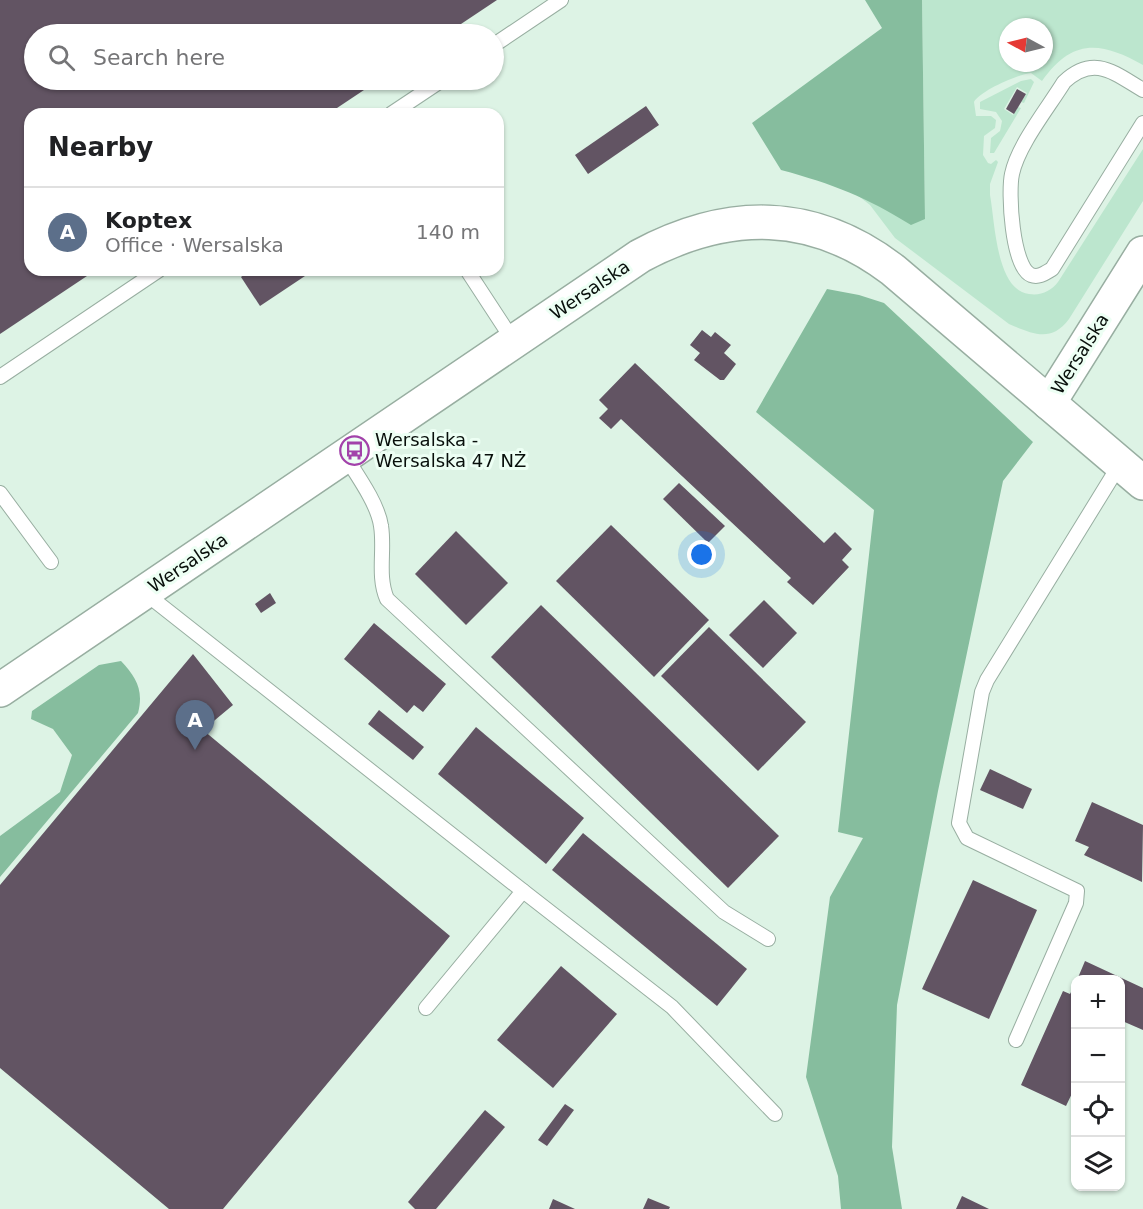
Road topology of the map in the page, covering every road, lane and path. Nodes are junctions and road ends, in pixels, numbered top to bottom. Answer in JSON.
{"nodes":[{"id":1,"x":561,"y":0,"type":"edge"},
{"id":2,"x":504,"y":38,"type":"edge"},
{"id":3,"x":427,"y":90,"type":"edge"},
{"id":4,"x":1143,"y":90,"type":"edge"},
{"id":5,"x":400,"y":108,"type":"edge"},
{"id":6,"x":1143,"y":123,"type":"edge"},
{"id":7,"x":1143,"y":253,"type":"edge"},
{"id":8,"x":150,"y":276,"type":"edge"},
{"id":9,"x":471,"y":276,"type":"edge"},
{"id":10,"x":514,"y":342,"type":"junction"},
{"id":11,"x":0,"y":377,"type":"edge"},
{"id":12,"x":1049,"y":403,"type":"junction"},
{"id":13,"x":345,"y":456,"type":"junction"},
{"id":14,"x":1132,"y":473,"type":"edge"},
{"id":15,"x":0,"y":493,"type":"edge"},
{"id":16,"x":51,"y":562,"type":"dead end"},
{"id":17,"x":145,"y":593,"type":"junction"},
{"id":18,"x":0,"y":690,"type":"edge"},
{"id":19,"x":523,"y":891,"type":"junction"},
{"id":20,"x":768,"y":939,"type":"dead end"},
{"id":21,"x":426,"y":1008,"type":"dead end"},
{"id":22,"x":1016,"y":1040,"type":"dead end"},
{"id":23,"x":775,"y":1114,"type":"dead end"}],
"edges":[{"from":1,"to":2,"type":"lane"},
{"from":3,"to":5,"type":"lane"},
{"from":4,"to":6,"type":"lane"},
{"from":7,"to":12,"type":"street","name":"Wersalska"},
{"from":8,"to":11,"type":"lane"},
{"from":9,"to":10,"type":"lane"},
{"from":10,"to":12,"type":"street","name":"Wersalska"},
{"from":10,"to":13,"type":"street","name":"Wersalska"},
{"from":12,"to":14,"type":"street"},
{"from":13,"to":17,"type":"street","name":"Wersalska"},
{"from":13,"to":20,"type":"lane"},
{"from":14,"to":22,"type":"lane"},
{"from":15,"to":16,"type":"lane"},
{"from":17,"to":18,"type":"street","name":"Wersalska"},
{"from":17,"to":19,"type":"lane"},
{"from":19,"to":21,"type":"lane"},
{"from":19,"to":23,"type":"lane"}]}
